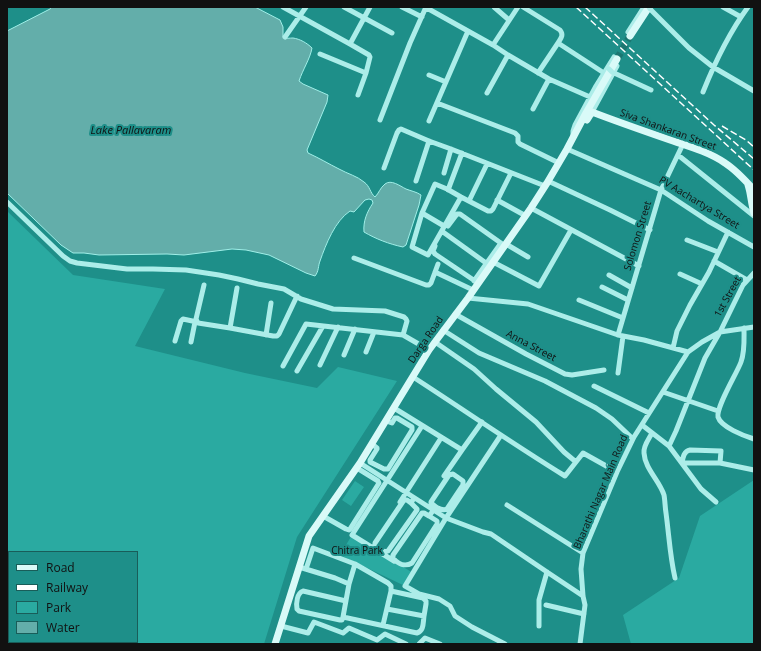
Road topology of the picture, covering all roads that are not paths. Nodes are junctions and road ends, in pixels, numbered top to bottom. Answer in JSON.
{"nodes":[{"id":1,"x":283,"y":7,"type":"edge"},
{"id":2,"x":306,"y":7,"type":"edge"},
{"id":3,"x":344,"y":7,"type":"edge"},
{"id":4,"x":370,"y":7,"type":"edge"},
{"id":5,"x":402,"y":7,"type":"edge"},
{"id":6,"x":426,"y":7,"type":"edge"},
{"id":7,"x":494,"y":7,"type":"edge"},
{"id":8,"x":518,"y":7,"type":"edge"},
{"id":9,"x":523,"y":7,"type":"edge"},
{"id":10,"x":644,"y":7,"type":"edge"},
{"id":11,"x":723,"y":7,"type":"edge"},
{"id":12,"x":748,"y":7,"type":"edge"},
{"id":13,"x":651,"y":8,"type":"edge"},
{"id":14,"x":299,"y":17,"type":"junction"},
{"id":15,"x":422,"y":17,"type":"junction"},
{"id":16,"x":741,"y":17,"type":"junction"},
{"id":17,"x":364,"y":18,"type":"junction"},
{"id":18,"x":510,"y":20,"type":"junction"},
{"id":19,"x":468,"y":31,"type":"junction"},
{"id":20,"x":637,"y":31,"type":"dead end"},
{"id":21,"x":392,"y":33,"type":"dead end"},
{"id":22,"x":629,"y":34,"type":"joint"},
{"id":23,"x":285,"y":37,"type":"dead end"},
{"id":24,"x":558,"y":43,"type":"junction"},
{"id":25,"x":350,"y":44,"type":"junction"},
{"id":26,"x":493,"y":45,"type":"junction"},
{"id":27,"x":320,"y":54,"type":"dead end"},
{"id":28,"x":508,"y":55,"type":"junction"},
{"id":29,"x":616,"y":60,"type":"junction"},
{"id":30,"x":713,"y":67,"type":"junction"},
{"id":31,"x":609,"y":71,"type":"junction"},
{"id":32,"x":366,"y":73,"type":"junction"},
{"id":33,"x":538,"y":73,"type":"junction"},
{"id":34,"x":429,"y":75,"type":"dead end"},
{"id":35,"x":549,"y":79,"type":"junction"},
{"id":36,"x":446,"y":82,"type":"junction"},
{"id":37,"x":754,"y":83,"type":"edge"},
{"id":38,"x":651,"y":90,"type":"dead end"},
{"id":39,"x":752,"y":90,"type":"edge"},
{"id":40,"x":703,"y":92,"type":"dead end"},
{"id":41,"x":488,"y":93,"type":"dead end"},
{"id":42,"x":358,"y":95,"type":"dead end"},
{"id":43,"x":590,"y":98,"type":"junction"},
{"id":44,"x":437,"y":103,"type":"junction"},
{"id":45,"x":533,"y":109,"type":"dead end"},
{"id":46,"x":592,"y":112,"type":"junction"},
{"id":47,"x":380,"y":120,"type":"dead end"},
{"id":48,"x":429,"y":121,"type":"dead end"},
{"id":49,"x":573,"y":137,"type":"junction"},
{"id":50,"x":429,"y":141,"type":"junction"},
{"id":51,"x":683,"y":144,"type":"junction"},
{"id":52,"x":567,"y":148,"type":"junction"},
{"id":53,"x":451,"y":149,"type":"junction"},
{"id":54,"x":462,"y":153,"type":"junction"},
{"id":55,"x":678,"y":155,"type":"junction"},
{"id":56,"x":559,"y":163,"type":"junction"},
{"id":57,"x":487,"y":164,"type":"junction"},
{"id":58,"x":384,"y":168,"type":"dead end"},
{"id":59,"x":444,"y":173,"type":"dead end"},
{"id":60,"x":511,"y":173,"type":"junction"},
{"id":61,"x":416,"y":181,"type":"dead end"},
{"id":62,"x":746,"y":181,"type":"junction"},
{"id":63,"x":546,"y":183,"type":"junction"},
{"id":64,"x":448,"y":190,"type":"junction"},
{"id":65,"x":661,"y":190,"type":"junction"},
{"id":66,"x":754,"y":190,"type":"edge"},
{"id":67,"x":461,"y":197,"type":"junction"},
{"id":68,"x":497,"y":200,"type":"junction"},
{"id":69,"x":469,"y":201,"type":"junction"},
{"id":70,"x":7,"y":202,"type":"edge"},
{"id":71,"x":531,"y":208,"type":"junction"},
{"id":72,"x":422,"y":213,"type":"junction"},
{"id":73,"x":754,"y":213,"type":"edge"},
{"id":74,"x":526,"y":216,"type":"junction"},
{"id":75,"x":754,"y":216,"type":"edge"},
{"id":76,"x":444,"y":229,"type":"junction"},
{"id":77,"x":571,"y":230,"type":"junction"},
{"id":78,"x":650,"y":230,"type":"junction"},
{"id":79,"x":728,"y":232,"type":"junction"},
{"id":80,"x":687,"y":240,"type":"dead end"},
{"id":81,"x":504,"y":244,"type":"junction"},
{"id":82,"x":754,"y":246,"type":"edge"},
{"id":83,"x":718,"y":252,"type":"junction"},
{"id":84,"x":528,"y":257,"type":"dead end"},
{"id":85,"x":354,"y":258,"type":"dead end"},
{"id":86,"x":714,"y":261,"type":"junction"},
{"id":87,"x":490,"y":263,"type":"junction"},
{"id":88,"x":438,"y":264,"type":"dead end"},
{"id":89,"x":639,"y":266,"type":"junction"},
{"id":90,"x":435,"y":272,"type":"junction"},
{"id":91,"x":754,"y":273,"type":"edge"},
{"id":92,"x":680,"y":274,"type":"dead end"},
{"id":93,"x":609,"y":275,"type":"dead end"},
{"id":94,"x":748,"y":280,"type":"junction"},
{"id":95,"x":476,"y":282,"type":"junction"},
{"id":96,"x":702,"y":284,"type":"junction"},
{"id":97,"x":204,"y":285,"type":"dead end"},
{"id":98,"x":602,"y":287,"type":"dead end"},
{"id":99,"x":237,"y":288,"type":"dead end"},
{"id":100,"x":632,"y":288,"type":"junction"},
{"id":101,"x":473,"y":290,"type":"junction"},
{"id":102,"x":297,"y":296,"type":"junction"},
{"id":103,"x":468,"y":298,"type":"junction"},
{"id":104,"x":579,"y":300,"type":"dead end"},
{"id":105,"x":628,"y":300,"type":"junction"},
{"id":106,"x":271,"y":303,"type":"dead end"},
{"id":107,"x":455,"y":314,"type":"junction"},
{"id":108,"x":623,"y":318,"type":"junction"},
{"id":109,"x":196,"y":322,"type":"junction"},
{"id":110,"x":323,"y":326,"type":"junction"},
{"id":111,"x":754,"y":327,"type":"edge"},
{"id":112,"x":230,"y":328,"type":"junction"},
{"id":113,"x":338,"y":328,"type":"junction"},
{"id":114,"x":744,"y":328,"type":"junction"},
{"id":115,"x":355,"y":329,"type":"junction"},
{"id":116,"x":443,"y":330,"type":"junction"},
{"id":117,"x":374,"y":332,"type":"junction"},
{"id":118,"x":720,"y":332,"type":"junction"},
{"id":119,"x":266,"y":335,"type":"junction"},
{"id":120,"x":404,"y":335,"type":"junction"},
{"id":121,"x":620,"y":335,"type":"junction"},
{"id":122,"x":175,"y":341,"type":"dead end"},
{"id":123,"x":191,"y":342,"type":"dead end"},
{"id":124,"x":435,"y":342,"type":"junction"},
{"id":125,"x":673,"y":348,"type":"junction"},
{"id":126,"x":429,"y":350,"type":"junction"},
{"id":127,"x":366,"y":352,"type":"dead end"},
{"id":128,"x":688,"y":352,"type":"junction"},
{"id":129,"x":344,"y":355,"type":"dead end"},
{"id":130,"x":320,"y":365,"type":"dead end"},
{"id":131,"x":283,"y":366,"type":"dead end"},
{"id":132,"x":604,"y":370,"type":"dead end"},
{"id":133,"x":297,"y":371,"type":"dead end"},
{"id":134,"x":618,"y":373,"type":"dead end"},
{"id":135,"x":413,"y":377,"type":"junction"},
{"id":136,"x":594,"y":386,"type":"dead end"},
{"id":137,"x":663,"y":392,"type":"junction"},
{"id":138,"x":688,"y":401,"type":"junction"},
{"id":139,"x":394,"y":408,"type":"junction"},
{"id":140,"x":718,"y":411,"type":"junction"},
{"id":141,"x":649,"y":413,"type":"junction"},
{"id":142,"x":386,"y":421,"type":"junction"},
{"id":143,"x":482,"y":422,"type":"junction"},
{"id":144,"x":642,"y":425,"type":"junction"},
{"id":145,"x":422,"y":426,"type":"junction"},
{"id":146,"x":652,"y":433,"type":"junction"},
{"id":147,"x":501,"y":435,"type":"junction"},
{"id":148,"x":442,"y":438,"type":"junction"},
{"id":149,"x":633,"y":439,"type":"junction"},
{"id":150,"x":754,"y":439,"type":"edge"},
{"id":151,"x":372,"y":444,"type":"junction"},
{"id":152,"x":669,"y":446,"type":"junction"},
{"id":153,"x":462,"y":450,"type":"junction"},
{"id":154,"x":576,"y":462,"type":"junction"},
{"id":155,"x":682,"y":463,"type":"junction"},
{"id":156,"x":720,"y":463,"type":"junction"},
{"id":157,"x":358,"y":466,"type":"junction"},
{"id":158,"x":754,"y":470,"type":"edge"},
{"id":159,"x":617,"y":472,"type":"junction"},
{"id":160,"x":387,"y":480,"type":"junction"},
{"id":161,"x":406,"y":492,"type":"junction"},
{"id":162,"x":412,"y":500,"type":"junction"},
{"id":163,"x":716,"y":502,"type":"dead end"},
{"id":164,"x":425,"y":504,"type":"junction"},
{"id":165,"x":508,"y":505,"type":"dead end"},
{"id":166,"x":435,"y":509,"type":"junction"},
{"id":167,"x":323,"y":516,"type":"junction"},
{"id":168,"x":429,"y":516,"type":"junction"},
{"id":169,"x":446,"y":518,"type":"junction"},
{"id":170,"x":371,"y":547,"type":"junction"},
{"id":171,"x":584,"y":553,"type":"junction"},
{"id":172,"x":389,"y":558,"type":"junction"},
{"id":173,"x":355,"y":564,"type":"junction"},
{"id":174,"x":302,"y":568,"type":"junction"},
{"id":175,"x":547,"y":572,"type":"junction"},
{"id":176,"x":413,"y":573,"type":"junction"},
{"id":177,"x":674,"y":578,"type":"dead end"},
{"id":178,"x":349,"y":584,"type":"junction"},
{"id":179,"x":391,"y":591,"type":"junction"},
{"id":180,"x":583,"y":596,"type":"junction"},
{"id":181,"x":346,"y":601,"type":"junction"},
{"id":182,"x":546,"y":605,"type":"dead end"},
{"id":183,"x":387,"y":608,"type":"junction"},
{"id":184,"x":584,"y":614,"type":"junction"},
{"id":185,"x":424,"y":616,"type":"junction"},
{"id":186,"x":343,"y":617,"type":"junction"},
{"id":187,"x":281,"y":626,"type":"junction"},
{"id":188,"x":383,"y":626,"type":"junction"},
{"id":189,"x":539,"y":626,"type":"dead end"},
{"id":190,"x":276,"y":644,"type":"edge"},
{"id":191,"x":406,"y":644,"type":"edge"},
{"id":192,"x":419,"y":644,"type":"edge"},
{"id":193,"x":440,"y":644,"type":"edge"},
{"id":194,"x":505,"y":644,"type":"edge"},
{"id":195,"x":580,"y":644,"type":"edge"}],
"edges":[{"from":1,"to":14,"type":"street"},
{"from":2,"to":14,"type":"street"},
{"from":3,"to":17,"type":"street"},
{"from":4,"to":17,"type":"street"},
{"from":5,"to":15,"type":"street"},
{"from":6,"to":15,"type":"street"},
{"from":6,"to":19,"type":"street"},
{"from":7,"to":18,"type":"street"},
{"from":8,"to":18,"type":"street"},
{"from":9,"to":24,"type":"street"},
{"from":10,"to":22,"type":"street"},
{"from":11,"to":16,"type":"street"},
{"from":12,"to":16,"type":"street"},
{"from":13,"to":20,"type":"street"},
{"from":13,"to":22,"type":"street"},
{"from":13,"to":30,"type":"street"},
{"from":14,"to":23,"type":"street"},
{"from":14,"to":25,"type":"street"},
{"from":15,"to":47,"type":"street"},
{"from":16,"to":30,"type":"street"},
{"from":17,"to":21,"type":"street"},
{"from":17,"to":25,"type":"street"},
{"from":18,"to":26,"type":"street"},
{"from":19,"to":26,"type":"street"},
{"from":19,"to":36,"type":"street"},
{"from":24,"to":31,"type":"street"},
{"from":24,"to":33,"type":"street"},
{"from":25,"to":32,"type":"street"},
{"from":26,"to":28,"type":"street"},
{"from":27,"to":32,"type":"street"},
{"from":28,"to":33,"type":"street"},
{"from":28,"to":41,"type":"street"},
{"from":29,"to":31,"type":"street"},
{"from":29,"to":31,"type":"street"},
{"from":29,"to":49,"type":"street","name":"Darga Road"},
{"from":30,"to":39,"type":"street"},
{"from":30,"to":40,"type":"street"},
{"from":31,"to":38,"type":"street"},
{"from":31,"to":43,"type":"street"},
{"from":31,"to":46,"type":"street"},
{"from":32,"to":42,"type":"street"},
{"from":33,"to":35,"type":"street"},
{"from":34,"to":36,"type":"street"},
{"from":35,"to":43,"type":"street"},
{"from":35,"to":45,"type":"street"},
{"from":36,"to":44,"type":"street"},
{"from":37,"to":39,"type":"street"},
{"from":43,"to":49,"type":"street"},
{"from":44,"to":48,"type":"street"},
{"from":44,"to":56,"type":"street"},
{"from":46,"to":49,"type":"street"},
{"from":46,"to":51,"type":"street","name":"Siva Shankaran Street"},
{"from":49,"to":52,"type":"street","name":"Darga Road"},
{"from":50,"to":53,"type":"street"},
{"from":50,"to":58,"type":"street"},
{"from":50,"to":61,"type":"street"},
{"from":51,"to":55,"type":"street","name":"Solomon Street"},
{"from":51,"to":62,"type":"street","name":"Siva Shankaran Street"},
{"from":52,"to":56,"type":"street","name":"Darga Road"},
{"from":52,"to":65,"type":"street","name":"PV Aachartya Street"},
{"from":53,"to":54,"type":"street"},
{"from":53,"to":59,"type":"street"},
{"from":54,"to":57,"type":"street"},
{"from":54,"to":64,"type":"street"},
{"from":55,"to":65,"type":"street","name":"Solomon Street"},
{"from":55,"to":75,"type":"street"},
{"from":56,"to":63,"type":"street","name":"Darga Road"},
{"from":57,"to":60,"type":"street"},
{"from":57,"to":69,"type":"street"},
{"from":60,"to":63,"type":"street"},
{"from":60,"to":68,"type":"street"},
{"from":62,"to":66,"type":"street","name":"Siva Shankaran Street"},
{"from":62,"to":73,"type":"street"},
{"from":63,"to":71,"type":"street","name":"Darga Road"},
{"from":63,"to":78,"type":"street"},
{"from":64,"to":67,"type":"street"},
{"from":64,"to":72,"type":"street"},
{"from":65,"to":78,"type":"street","name":"Solomon Street"},
{"from":65,"to":79,"type":"street","name":"PV Aachartya Street"},
{"from":67,"to":69,"type":"street"},
{"from":67,"to":76,"type":"street"},
{"from":68,"to":69,"type":"street"},
{"from":68,"to":74,"type":"street"},
{"from":70,"to":102,"type":"street"},
{"from":71,"to":74,"type":"street","name":"Darga Road"},
{"from":71,"to":77,"type":"street"},
{"from":72,"to":76,"type":"street"},
{"from":72,"to":76,"type":"street"},
{"from":74,"to":81,"type":"street","name":"Darga Road"},
{"from":76,"to":81,"type":"street"},
{"from":76,"to":87,"type":"street"},
{"from":76,"to":95,"type":"street"},
{"from":77,"to":87,"type":"street"},
{"from":77,"to":89,"type":"street"},
{"from":78,"to":89,"type":"street","name":"Solomon Street"},
{"from":79,"to":82,"type":"street","name":"PV Aachartya Street"},
{"from":79,"to":83,"type":"street"},
{"from":80,"to":83,"type":"street"},
{"from":81,"to":84,"type":"street"},
{"from":81,"to":87,"type":"street","name":"Darga Road"},
{"from":83,"to":86,"type":"street"},
{"from":85,"to":90,"type":"street"},
{"from":86,"to":94,"type":"street"},
{"from":86,"to":96,"type":"street"},
{"from":87,"to":95,"type":"street","name":"Darga Road"},
{"from":88,"to":90,"type":"street"},
{"from":89,"to":100,"type":"street","name":"Solomon Street"},
{"from":90,"to":101,"type":"street"},
{"from":91,"to":94,"type":"street","name":"1st Street"},
{"from":92,"to":96,"type":"street"},
{"from":93,"to":100,"type":"street"},
{"from":94,"to":118,"type":"street","name":"1st Street"},
{"from":95,"to":101,"type":"street","name":"Darga Road"},
{"from":96,"to":125,"type":"street"},
{"from":97,"to":109,"type":"street"},
{"from":98,"to":105,"type":"street"},
{"from":99,"to":112,"type":"street"},
{"from":100,"to":105,"type":"street","name":"Solomon Street"},
{"from":101,"to":103,"type":"street","name":"Darga Road"},
{"from":102,"to":119,"type":"street"},
{"from":102,"to":120,"type":"street"},
{"from":103,"to":107,"type":"street","name":"Darga Road"},
{"from":103,"to":121,"type":"street"},
{"from":104,"to":108,"type":"street"},
{"from":105,"to":108,"type":"street","name":"Solomon Street"},
{"from":106,"to":119,"type":"street"},
{"from":107,"to":116,"type":"street","name":"Darga Road"},
{"from":107,"to":132,"type":"street","name":"Anna Street"},
{"from":108,"to":121,"type":"street","name":"Solomon Street"},
{"from":109,"to":112,"type":"street"},
{"from":109,"to":122,"type":"street"},
{"from":109,"to":123,"type":"street"},
{"from":110,"to":113,"type":"street"},
{"from":110,"to":131,"type":"street"},
{"from":110,"to":133,"type":"street"},
{"from":111,"to":114,"type":"street","name":"Bharathi Nagar Main Road"},
{"from":112,"to":119,"type":"street"},
{"from":113,"to":115,"type":"street"},
{"from":113,"to":130,"type":"street"},
{"from":114,"to":118,"type":"street","name":"Bharathi Nagar Main Road"},
{"from":114,"to":140,"type":"street"},
{"from":115,"to":117,"type":"street"},
{"from":115,"to":129,"type":"street"},
{"from":116,"to":124,"type":"street","name":"Darga Road"},
{"from":116,"to":149,"type":"street"},
{"from":117,"to":120,"type":"street"},
{"from":117,"to":127,"type":"street"},
{"from":118,"to":128,"type":"street","name":"Bharathi Nagar Main Road"},
{"from":118,"to":138,"type":"street","name":"1st Street"},
{"from":120,"to":126,"type":"street"},
{"from":121,"to":125,"type":"street"},
{"from":121,"to":134,"type":"street","name":"Solomon Street"},
{"from":124,"to":126,"type":"street","name":"Darga Road"},
{"from":124,"to":154,"type":"street"},
{"from":125,"to":128,"type":"street"},
{"from":126,"to":135,"type":"street","name":"Darga Road"},
{"from":128,"to":137,"type":"street","name":"Bharathi Nagar Main Road"},
{"from":135,"to":139,"type":"street","name":"Darga Road"},
{"from":135,"to":143,"type":"street"},
{"from":136,"to":141,"type":"street"},
{"from":137,"to":138,"type":"street"},
{"from":137,"to":141,"type":"street","name":"Bharathi Nagar Main Road"},
{"from":138,"to":140,"type":"street"},
{"from":138,"to":152,"type":"street","name":"1st Street"},
{"from":139,"to":142,"type":"street","name":"Darga Road"},
{"from":139,"to":145,"type":"street"},
{"from":140,"to":150,"type":"street"},
{"from":141,"to":144,"type":"street","name":"Bharathi Nagar Main Road"},
{"from":142,"to":151,"type":"street","name":"Darga Road"},
{"from":142,"to":151,"type":"street"},
{"from":143,"to":147,"type":"street"},
{"from":143,"to":153,"type":"street"},
{"from":144,"to":146,"type":"street"},
{"from":144,"to":149,"type":"street","name":"Bharathi Nagar Main Road"},
{"from":145,"to":148,"type":"street"},
{"from":145,"to":160,"type":"street"},
{"from":146,"to":152,"type":"street"},
{"from":146,"to":177,"type":"street"},
{"from":147,"to":154,"type":"street"},
{"from":147,"to":169,"type":"street"},
{"from":148,"to":153,"type":"street"},
{"from":148,"to":161,"type":"street"},
{"from":149,"to":159,"type":"street","name":"Bharathi Nagar Main Road"},
{"from":151,"to":157,"type":"street","name":"Darga Road"},
{"from":152,"to":155,"type":"street"},
{"from":153,"to":164,"type":"street"},
{"from":154,"to":159,"type":"street"},
{"from":155,"to":156,"type":"street"},
{"from":155,"to":156,"type":"street"},
{"from":155,"to":163,"type":"street"},
{"from":156,"to":158,"type":"street"},
{"from":157,"to":160,"type":"street"},
{"from":157,"to":167,"type":"street","name":"Darga Road"},
{"from":157,"to":167,"type":"street"},
{"from":159,"to":171,"type":"street","name":"Bharathi Nagar Main Road"},
{"from":160,"to":161,"type":"street"},
{"from":160,"to":170,"type":"street"},
{"from":161,"to":162,"type":"street"},
{"from":161,"to":170,"type":"street"},
{"from":162,"to":162,"type":"street"},
{"from":162,"to":164,"type":"street"},
{"from":164,"to":166,"type":"street"},
{"from":164,"to":172,"type":"street"},
{"from":165,"to":171,"type":"street"},
{"from":166,"to":166,"type":"street"},
{"from":166,"to":168,"type":"street"},
{"from":166,"to":169,"type":"street"},
{"from":167,"to":174,"type":"street","name":"Darga Road"},
{"from":168,"to":168,"type":"street"},
{"from":169,"to":175,"type":"street"},
{"from":169,"to":176,"type":"street"},
{"from":170,"to":172,"type":"street"},
{"from":171,"to":180,"type":"street","name":"Bharathi Nagar Main Road"},
{"from":172,"to":176,"type":"street"},
{"from":173,"to":174,"type":"street"},
{"from":173,"to":178,"type":"street"},
{"from":173,"to":179,"type":"street"},
{"from":174,"to":178,"type":"street"},
{"from":174,"to":187,"type":"street","name":"Darga Road"},
{"from":175,"to":180,"type":"street"},
{"from":175,"to":189,"type":"street"},
{"from":176,"to":194,"type":"street"},
{"from":178,"to":181,"type":"street"},
{"from":179,"to":183,"type":"street"},
{"from":179,"to":185,"type":"street"},
{"from":180,"to":184,"type":"street","name":"Bharathi Nagar Main Road"},
{"from":181,"to":186,"type":"street"},
{"from":181,"to":186,"type":"street"},
{"from":182,"to":184,"type":"street"},
{"from":183,"to":185,"type":"street"},
{"from":183,"to":188,"type":"street"},
{"from":184,"to":195,"type":"street","name":"Bharathi Nagar Main Road"},
{"from":185,"to":188,"type":"street"},
{"from":186,"to":188,"type":"street"},
{"from":187,"to":190,"type":"street","name":"Darga Road"},
{"from":187,"to":191,"type":"street"},
{"from":192,"to":193,"type":"street"}]}
